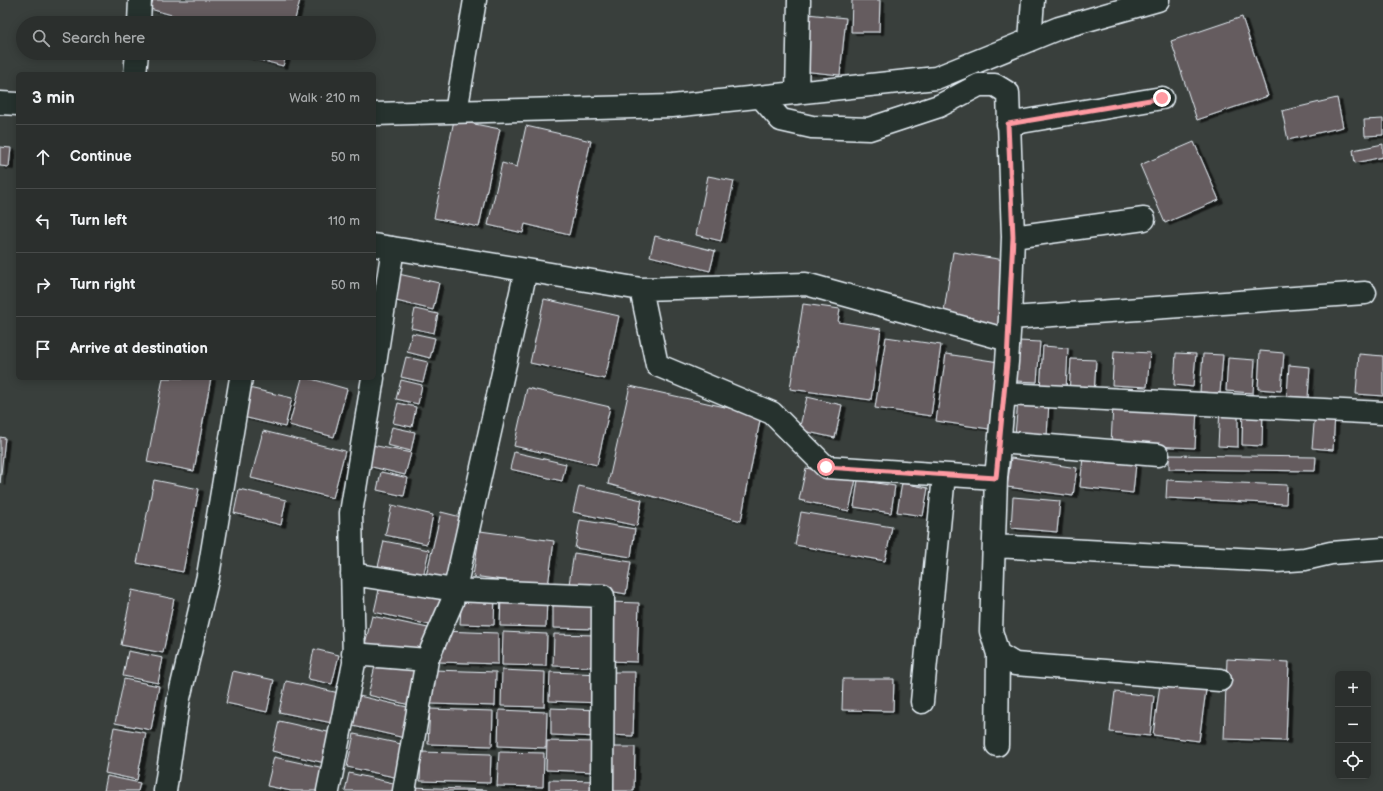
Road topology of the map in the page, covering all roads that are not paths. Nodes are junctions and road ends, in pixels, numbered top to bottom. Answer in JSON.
{"nodes":[{"id":1,"x":140,"y":0,"type":"edge"},
{"id":2,"x":475,"y":0,"type":"edge"},
{"id":3,"x":799,"y":0,"type":"edge"},
{"id":4,"x":1033,"y":0,"type":"edge"},
{"id":5,"x":1158,"y":0,"type":"edge"},
{"id":6,"x":139,"y":16,"type":"edge"},
{"id":7,"x":1030,"y":40,"type":"junction"},
{"id":8,"x":136,"y":60,"type":"edge"},
{"id":9,"x":135,"y":72,"type":"edge"},
{"id":10,"x":797,"y":93,"type":"junction"},
{"id":11,"x":761,"y":96,"type":"junction"},
{"id":12,"x":1162,"y":98,"type":"dead end"},
{"id":13,"x":0,"y":103,"type":"edge"},
{"id":14,"x":16,"y":104,"type":"edge"},
{"id":15,"x":456,"y":112,"type":"junction"},
{"id":16,"x":376,"y":114,"type":"edge"},
{"id":17,"x":1008,"y":124,"type":"junction"},
{"id":18,"x":1144,"y":219,"type":"dead end"},
{"id":19,"x":1013,"y":237,"type":"junction"},
{"id":20,"x":384,"y":247,"type":"edge"},
{"id":21,"x":526,"y":270,"type":"junction"},
{"id":22,"x":641,"y":289,"type":"junction"},
{"id":23,"x":1365,"y":293,"type":"dead end"},
{"id":24,"x":1010,"y":318,"type":"junction"},
{"id":25,"x":1008,"y":340,"type":"junction"},
{"id":26,"x":376,"y":345,"type":"edge"},
{"id":27,"x":241,"y":380,"type":"edge"},
{"id":28,"x":373,"y":380,"type":"edge"},
{"id":29,"x":1004,"y":394,"type":"junction"},
{"id":30,"x":1383,"y":413,"type":"edge"},
{"id":31,"x":1000,"y":442,"type":"junction"},
{"id":32,"x":1158,"y":456,"type":"dead end"},
{"id":33,"x":944,"y":475,"type":"junction"},
{"id":34,"x":996,"y":478,"type":"junction"},
{"id":35,"x":994,"y":546,"type":"junction"},
{"id":36,"x":1383,"y":549,"type":"edge"},
{"id":37,"x":352,"y":574,"type":"junction"},
{"id":38,"x":455,"y":590,"type":"junction"},
{"id":39,"x":353,"y":654,"type":"junction"},
{"id":40,"x":998,"y":654,"type":"junction"},
{"id":41,"x":427,"y":660,"type":"junction"},
{"id":42,"x":1220,"y":680,"type":"dead end"},
{"id":43,"x":922,"y":702,"type":"dead end"},
{"id":44,"x":997,"y":745,"type":"dead end"},
{"id":45,"x":165,"y":791,"type":"edge"},
{"id":46,"x":328,"y":791,"type":"edge"},
{"id":47,"x":404,"y":791,"type":"edge"},
{"id":48,"x":602,"y":791,"type":"edge"}],
"edges":[{"from":1,"to":6,"type":"street"},
{"from":2,"to":15,"type":"street"},
{"from":3,"to":10,"type":"street"},
{"from":4,"to":7,"type":"street"},
{"from":5,"to":7,"type":"street"},
{"from":7,"to":10,"type":"street"},
{"from":8,"to":9,"type":"street"},
{"from":10,"to":11,"type":"street"},
{"from":11,"to":15,"type":"street"},
{"from":11,"to":17,"type":"street"},
{"from":12,"to":17,"type":"street"},
{"from":13,"to":14,"type":"street"},
{"from":15,"to":16,"type":"street"},
{"from":17,"to":19,"type":"street"},
{"from":18,"to":19,"type":"street"},
{"from":19,"to":24,"type":"street"},
{"from":20,"to":21,"type":"street"},
{"from":20,"to":26,"type":"street"},
{"from":21,"to":22,"type":"street"},
{"from":21,"to":38,"type":"street"},
{"from":22,"to":25,"type":"street"},
{"from":22,"to":33,"type":"street"},
{"from":23,"to":24,"type":"street"},
{"from":24,"to":25,"type":"street"},
{"from":25,"to":29,"type":"street"},
{"from":27,"to":45,"type":"street"},
{"from":28,"to":37,"type":"street"},
{"from":29,"to":30,"type":"street"},
{"from":29,"to":31,"type":"street"},
{"from":31,"to":32,"type":"street"},
{"from":31,"to":34,"type":"street"},
{"from":33,"to":34,"type":"street"},
{"from":33,"to":43,"type":"street"},
{"from":34,"to":35,"type":"street"},
{"from":35,"to":36,"type":"street"},
{"from":35,"to":40,"type":"street"},
{"from":37,"to":38,"type":"street"},
{"from":37,"to":39,"type":"street"},
{"from":38,"to":41,"type":"street"},
{"from":38,"to":48,"type":"street"},
{"from":39,"to":41,"type":"street"},
{"from":39,"to":46,"type":"street"},
{"from":40,"to":42,"type":"street"},
{"from":40,"to":44,"type":"street"},
{"from":41,"to":47,"type":"street"}]}
